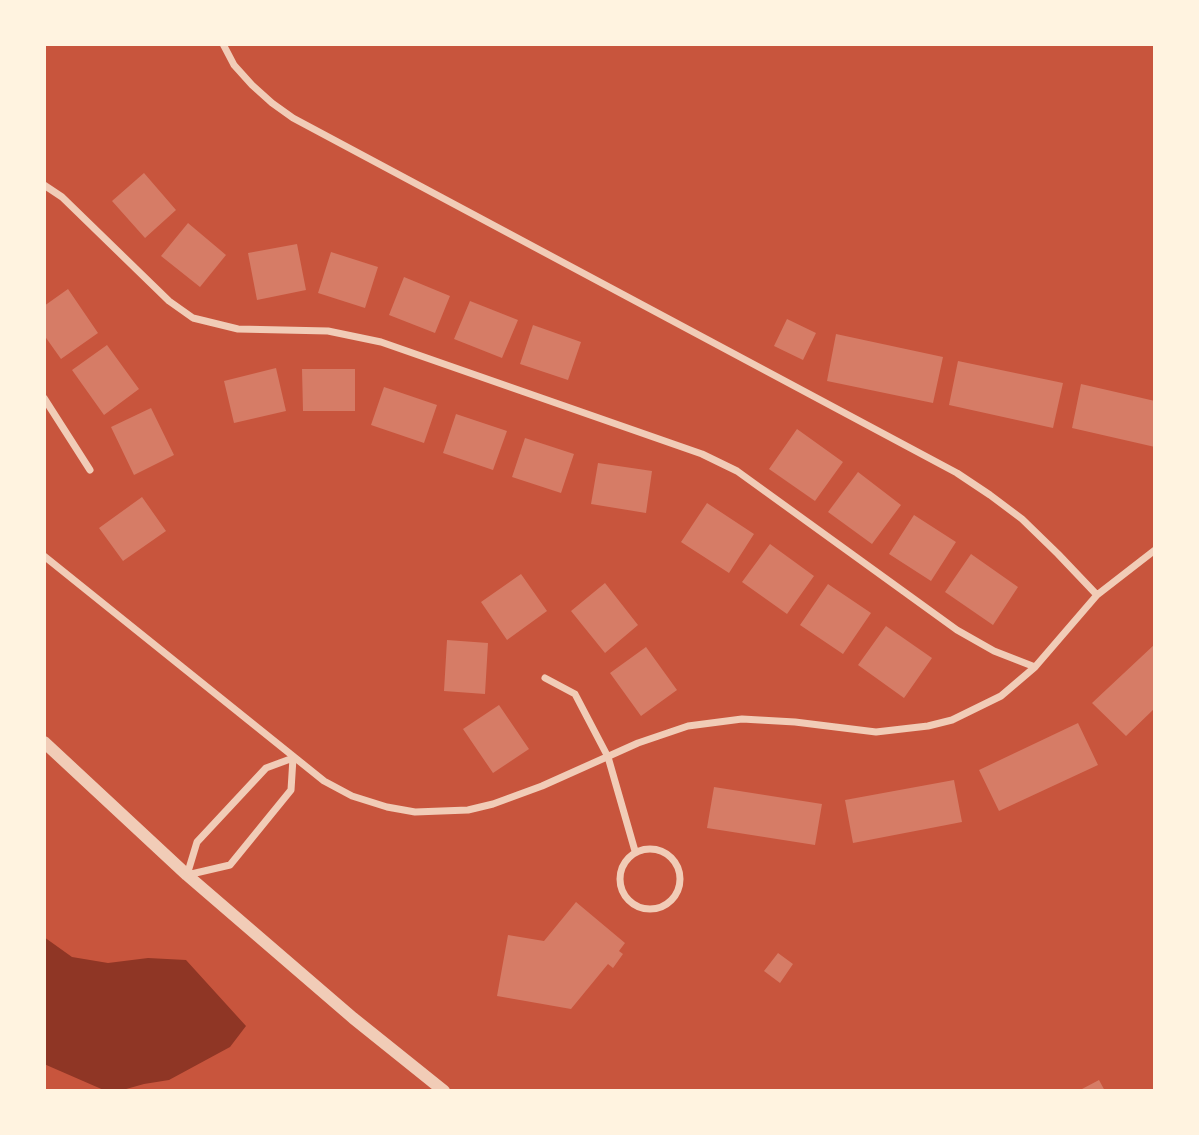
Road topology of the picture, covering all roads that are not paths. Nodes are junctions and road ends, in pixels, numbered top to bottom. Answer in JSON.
{"nodes":[{"id":1,"x":223,"y":44,"type":"edge"},
{"id":2,"x":44,"y":186,"type":"edge"},
{"id":3,"x":44,"y":398,"type":"edge"},
{"id":4,"x":90,"y":470,"type":"dead end"},
{"id":5,"x":1155,"y":550,"type":"edge"},
{"id":6,"x":44,"y":556,"type":"edge"},
{"id":7,"x":1097,"y":595,"type":"junction"},
{"id":8,"x":1035,"y":667,"type":"junction"},
{"id":9,"x":545,"y":678,"type":"dead end"},
{"id":10,"x":44,"y":742,"type":"edge"},
{"id":11,"x":608,"y":757,"type":"junction"},
{"id":12,"x":293,"y":758,"type":"junction"},
{"id":13,"x":635,"y":851,"type":"junction"},
{"id":14,"x":187,"y":875,"type":"junction"},
{"id":15,"x":444,"y":1091,"type":"edge"}],
"edges":[{"from":1,"to":7,"type":"street"},
{"from":2,"to":8,"type":"street"},
{"from":3,"to":4,"type":"street"},
{"from":5,"to":7,"type":"street"},
{"from":6,"to":12,"type":"street"},
{"from":7,"to":8,"type":"street"},
{"from":8,"to":11,"type":"street"},
{"from":9,"to":11,"type":"street"},
{"from":10,"to":14,"type":"street"},
{"from":11,"to":12,"type":"street"},
{"from":11,"to":13,"type":"street"},
{"from":12,"to":14,"type":"street"},
{"from":12,"to":14,"type":"street"},
{"from":13,"to":13,"type":"street"},
{"from":14,"to":15,"type":"street"}]}
